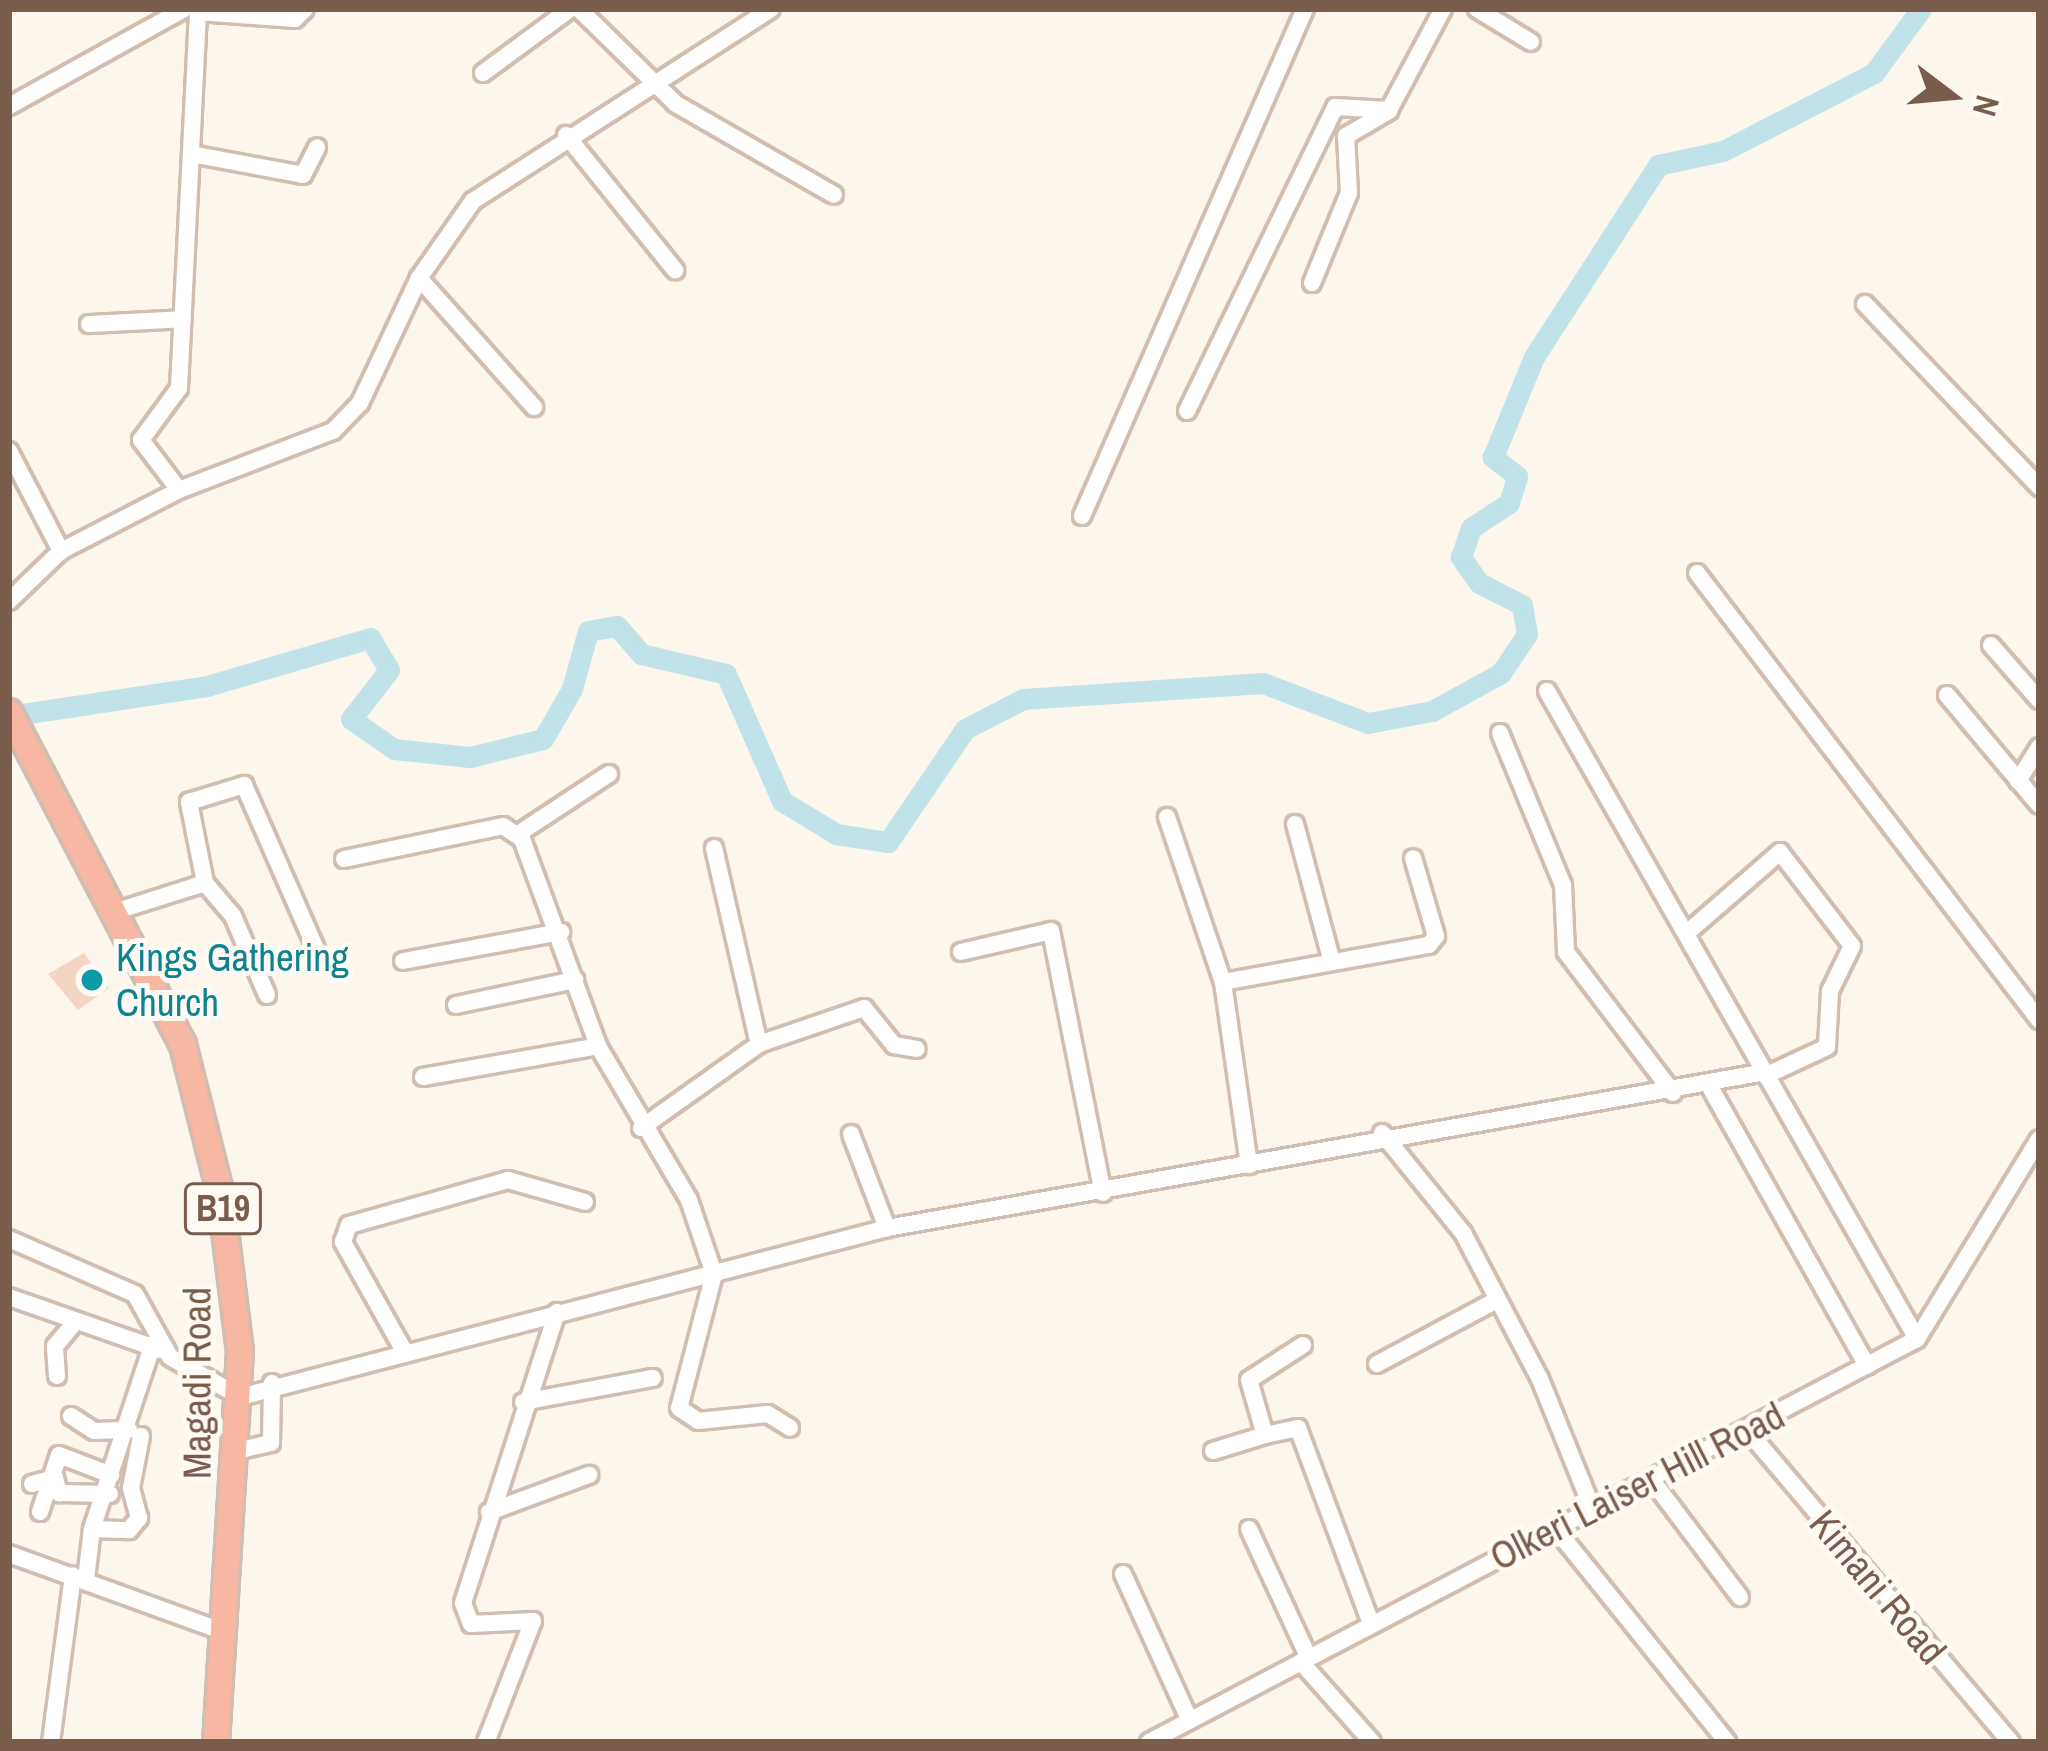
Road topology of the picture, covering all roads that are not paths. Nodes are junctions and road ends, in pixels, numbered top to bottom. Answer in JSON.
{"nodes":[{"id":1,"x":305,"y":9,"type":"edge"},
{"id":2,"x":574,"y":9,"type":"edge"},
{"id":3,"x":771,"y":9,"type":"edge"},
{"id":4,"x":1305,"y":9,"type":"edge"},
{"id":5,"x":1443,"y":9,"type":"edge"},
{"id":6,"x":1477,"y":9,"type":"edge"},
{"id":7,"x":194,"y":10,"type":"edge"},
{"id":8,"x":1531,"y":42,"type":"dead end"},
{"id":9,"x":483,"y":74,"type":"dead end"},
{"id":10,"x":660,"y":85,"type":"junction"},
{"id":11,"x":9,"y":106,"type":"edge"},
{"id":12,"x":1389,"y":110,"type":"junction"},
{"id":13,"x":566,"y":135,"type":"junction"},
{"id":14,"x":317,"y":147,"type":"dead end"},
{"id":15,"x":191,"y":154,"type":"junction"},
{"id":16,"x":834,"y":195,"type":"dead end"},
{"id":17,"x":675,"y":270,"type":"dead end"},
{"id":18,"x":419,"y":278,"type":"junction"},
{"id":19,"x":1312,"y":283,"type":"dead end"},
{"id":20,"x":1864,"y":304,"type":"dead end"},
{"id":21,"x":183,"y":319,"type":"junction"},
{"id":22,"x":89,"y":324,"type":"dead end"},
{"id":23,"x":534,"y":407,"type":"dead end"},
{"id":24,"x":1186,"y":411,"type":"dead end"},
{"id":25,"x":9,"y":452,"type":"edge"},
{"id":26,"x":2039,"y":487,"type":"edge"},
{"id":27,"x":179,"y":490,"type":"junction"},
{"id":28,"x":1082,"y":516,"type":"dead end"},
{"id":29,"x":62,"y":551,"type":"junction"},
{"id":30,"x":1697,"y":573,"type":"dead end"},
{"id":31,"x":9,"y":601,"type":"edge"},
{"id":32,"x":1990,"y":645,"type":"dead end"},
{"id":33,"x":1547,"y":691,"type":"dead end"},
{"id":34,"x":1947,"y":695,"type":"dead end"},
{"id":35,"x":2039,"y":700,"type":"edge"},
{"id":36,"x":11,"y":716,"type":"edge"},
{"id":37,"x":1500,"y":733,"type":"dead end"},
{"id":38,"x":2039,"y":747,"type":"edge"},
{"id":39,"x":609,"y":774,"type":"dead end"},
{"id":40,"x":2018,"y":781,"type":"junction"},
{"id":41,"x":2039,"y":806,"type":"edge"},
{"id":42,"x":1167,"y":817,"type":"dead end"},
{"id":43,"x":1295,"y":824,"type":"dead end"},
{"id":44,"x":518,"y":834,"type":"junction"},
{"id":45,"x":714,"y":848,"type":"dead end"},
{"id":46,"x":1413,"y":858,"type":"dead end"},
{"id":47,"x":344,"y":859,"type":"dead end"},
{"id":48,"x":205,"y":883,"type":"junction"},
{"id":49,"x":117,"y":911,"type":"junction"},
{"id":50,"x":561,"y":932,"type":"junction"},
{"id":51,"x":1688,"y":932,"type":"junction"},
{"id":52,"x":961,"y":952,"type":"dead end"},
{"id":53,"x":320,"y":958,"type":"dead end"},
{"id":54,"x":1331,"y":958,"type":"junction"},
{"id":55,"x":404,"y":961,"type":"dead end"},
{"id":56,"x":575,"y":980,"type":"junction"},
{"id":57,"x":1223,"y":982,"type":"junction"},
{"id":58,"x":267,"y":995,"type":"dead end"},
{"id":59,"x":456,"y":1005,"type":"dead end"},
{"id":60,"x":2039,"y":1020,"type":"edge"},
{"id":61,"x":759,"y":1044,"type":"junction"},
{"id":62,"x":598,"y":1046,"type":"junction"},
{"id":63,"x":916,"y":1049,"type":"dead end"},
{"id":64,"x":1762,"y":1075,"type":"junction"},
{"id":65,"x":423,"y":1077,"type":"dead end"},
{"id":66,"x":1710,"y":1087,"type":"junction"},
{"id":67,"x":1672,"y":1094,"type":"junction"},
{"id":68,"x":641,"y":1129,"type":"junction"},
{"id":69,"x":1382,"y":1133,"type":"junction"},
{"id":70,"x":851,"y":1134,"type":"dead end"},
{"id":71,"x":2039,"y":1139,"type":"edge"},
{"id":72,"x":1249,"y":1165,"type":"junction"},
{"id":73,"x":1103,"y":1193,"type":"junction"},
{"id":74,"x":585,"y":1202,"type":"dead end"},
{"id":75,"x":887,"y":1228,"type":"junction"},
{"id":76,"x":9,"y":1239,"type":"edge"},
{"id":77,"x":714,"y":1274,"type":"junction"},
{"id":78,"x":9,"y":1297,"type":"edge"},
{"id":79,"x":1495,"y":1301,"type":"junction"},
{"id":80,"x":557,"y":1311,"type":"junction"},
{"id":81,"x":74,"y":1323,"type":"junction"},
{"id":82,"x":1917,"y":1339,"type":"junction"},
{"id":83,"x":153,"y":1344,"type":"junction"},
{"id":84,"x":1303,"y":1345,"type":"dead end"},
{"id":85,"x":403,"y":1349,"type":"junction"},
{"id":86,"x":170,"y":1357,"type":"junction"},
{"id":87,"x":1377,"y":1364,"type":"dead end"},
{"id":88,"x":1867,"y":1366,"type":"junction"},
{"id":89,"x":58,"y":1376,"type":"dead end"},
{"id":90,"x":653,"y":1378,"type":"dead end"},
{"id":91,"x":272,"y":1383,"type":"junction"},
{"id":92,"x":240,"y":1397,"type":"junction"},
{"id":93,"x":524,"y":1402,"type":"junction"},
{"id":94,"x":71,"y":1416,"type":"dead end"},
{"id":95,"x":790,"y":1427,"type":"dead end"},
{"id":96,"x":1748,"y":1430,"type":"junction"},
{"id":97,"x":135,"y":1433,"type":"junction"},
{"id":98,"x":1265,"y":1436,"type":"junction"},
{"id":99,"x":236,"y":1451,"type":"junction"},
{"id":100,"x":1213,"y":1451,"type":"dead end"},
{"id":101,"x":589,"y":1475,"type":"dead end"},
{"id":102,"x":55,"y":1478,"type":"junction"},
{"id":103,"x":1651,"y":1479,"type":"junction"},
{"id":104,"x":32,"y":1484,"type":"dead end"},
{"id":105,"x":111,"y":1485,"type":"junction"},
{"id":106,"x":131,"y":1488,"type":"junction"},
{"id":107,"x":1592,"y":1508,"type":"junction"},
{"id":108,"x":40,"y":1512,"type":"dead end"},
{"id":109,"x":489,"y":1513,"type":"junction"},
{"id":110,"x":1555,"y":1528,"type":"junction"},
{"id":111,"x":92,"y":1529,"type":"junction"},
{"id":112,"x":1249,"y":1529,"type":"dead end"},
{"id":113,"x":9,"y":1554,"type":"edge"},
{"id":114,"x":1124,"y":1574,"type":"dead end"},
{"id":115,"x":79,"y":1577,"type":"junction"},
{"id":116,"x":1739,"y":1597,"type":"dead end"},
{"id":117,"x":1371,"y":1623,"type":"junction"},
{"id":118,"x":224,"y":1632,"type":"junction"},
{"id":119,"x":1305,"y":1660,"type":"junction"},
{"id":120,"x":1189,"y":1719,"type":"junction"},
{"id":121,"x":51,"y":1742,"type":"edge"},
{"id":122,"x":216,"y":1742,"type":"edge"},
{"id":123,"x":486,"y":1742,"type":"edge"},
{"id":124,"x":1149,"y":1742,"type":"edge"},
{"id":125,"x":1372,"y":1742,"type":"edge"},
{"id":126,"x":1727,"y":1742,"type":"edge"},
{"id":127,"x":2011,"y":1742,"type":"edge"}],
"edges":[{"from":1,"to":7,"type":"street"},
{"from":2,"to":9,"type":"street"},
{"from":2,"to":10,"type":"street"},
{"from":3,"to":10,"type":"street"},
{"from":4,"to":28,"type":"street"},
{"from":5,"to":12,"type":"street"},
{"from":6,"to":8,"type":"street"},
{"from":7,"to":11,"type":"street"},
{"from":7,"to":15,"type":"street"},
{"from":10,"to":13,"type":"street"},
{"from":10,"to":16,"type":"street"},
{"from":12,"to":19,"type":"street"},
{"from":12,"to":24,"type":"street"},
{"from":13,"to":17,"type":"street"},
{"from":13,"to":18,"type":"street"},
{"from":14,"to":15,"type":"street"},
{"from":15,"to":21,"type":"street"},
{"from":18,"to":23,"type":"street"},
{"from":18,"to":27,"type":"street"},
{"from":20,"to":26,"type":"street"},
{"from":21,"to":22,"type":"street"},
{"from":21,"to":27,"type":"street"},
{"from":25,"to":29,"type":"street"},
{"from":27,"to":29,"type":"street"},
{"from":29,"to":31,"type":"street"},
{"from":30,"to":60,"type":"street"},
{"from":32,"to":35,"type":"street"},
{"from":33,"to":51,"type":"street"},
{"from":34,"to":40,"type":"street"},
{"from":36,"to":49,"type":"highway","name":"Magadi Road","number":"B19"},
{"from":37,"to":67,"type":"street"},
{"from":38,"to":40,"type":"street"},
{"from":39,"to":44,"type":"street"},
{"from":40,"to":41,"type":"street"},
{"from":42,"to":57,"type":"street"},
{"from":43,"to":54,"type":"street"},
{"from":44,"to":47,"type":"street"},
{"from":44,"to":50,"type":"street"},
{"from":45,"to":61,"type":"street"},
{"from":46,"to":54,"type":"street"},
{"from":48,"to":49,"type":"street"},
{"from":48,"to":53,"type":"street"},
{"from":48,"to":58,"type":"street"},
{"from":49,"to":92,"type":"highway","name":"Magadi Road","number":"B19"},
{"from":50,"to":55,"type":"street"},
{"from":50,"to":56,"type":"street"},
{"from":51,"to":64,"type":"street"},
{"from":51,"to":64,"type":"street"},
{"from":52,"to":73,"type":"street"},
{"from":54,"to":57,"type":"street"},
{"from":56,"to":59,"type":"street"},
{"from":56,"to":62,"type":"street"},
{"from":57,"to":72,"type":"street"},
{"from":61,"to":63,"type":"street"},
{"from":61,"to":68,"type":"street"},
{"from":62,"to":65,"type":"street"},
{"from":62,"to":68,"type":"street"},
{"from":64,"to":66,"type":"street"},
{"from":64,"to":82,"type":"street"},
{"from":66,"to":67,"type":"street"},
{"from":66,"to":88,"type":"street"},
{"from":67,"to":69,"type":"street"},
{"from":68,"to":77,"type":"street"},
{"from":69,"to":72,"type":"street"},
{"from":69,"to":79,"type":"street"},
{"from":70,"to":75,"type":"street"},
{"from":71,"to":82,"type":"street"},
{"from":72,"to":73,"type":"street"},
{"from":73,"to":75,"type":"street"},
{"from":74,"to":85,"type":"street"},
{"from":75,"to":77,"type":"street"},
{"from":76,"to":86,"type":"street"},
{"from":77,"to":80,"type":"street"},
{"from":77,"to":95,"type":"street"},
{"from":78,"to":81,"type":"street"},
{"from":79,"to":87,"type":"street"},
{"from":79,"to":107,"type":"street"},
{"from":80,"to":85,"type":"street"},
{"from":80,"to":93,"type":"street"},
{"from":81,"to":83,"type":"street"},
{"from":81,"to":89,"type":"street"},
{"from":82,"to":88,"type":"street","name":"Olkeri Laiser Hill Road"},
{"from":83,"to":86,"type":"street"},
{"from":83,"to":97,"type":"street"},
{"from":84,"to":98,"type":"street"},
{"from":85,"to":91,"type":"street"},
{"from":86,"to":92,"type":"street"},
{"from":88,"to":96,"type":"street","name":"Olkeri Laiser Hill Road"},
{"from":90,"to":93,"type":"street"},
{"from":91,"to":92,"type":"street"},
{"from":91,"to":99,"type":"street"},
{"from":92,"to":99,"type":"highway","name":"Magadi Road","number":"B19"},
{"from":93,"to":109,"type":"street"},
{"from":94,"to":97,"type":"street"},
{"from":96,"to":103,"type":"street","name":"Olkeri Laiser Hill Road"},
{"from":96,"to":127,"type":"street","name":"Kimani Road"},
{"from":97,"to":105,"type":"street"},
{"from":97,"to":106,"type":"street"},
{"from":98,"to":100,"type":"street"},
{"from":98,"to":117,"type":"street"},
{"from":99,"to":118,"type":"highway","name":"Magadi Road","number":"B19"},
{"from":101,"to":109,"type":"street"},
{"from":102,"to":104,"type":"street"},
{"from":102,"to":105,"type":"street"},
{"from":102,"to":108,"type":"street"},
{"from":103,"to":107,"type":"street","name":"Olkeri Laiser Hill Road"},
{"from":103,"to":116,"type":"street"},
{"from":105,"to":106,"type":"street"},
{"from":105,"to":111,"type":"street"},
{"from":106,"to":111,"type":"street"},
{"from":107,"to":110,"type":"street","name":"Olkeri Laiser Hill Road"},
{"from":109,"to":123,"type":"street"},
{"from":110,"to":117,"type":"street","name":"Olkeri Laiser Hill Road"},
{"from":110,"to":126,"type":"street"},
{"from":111,"to":115,"type":"street"},
{"from":112,"to":119,"type":"street"},
{"from":113,"to":115,"type":"street"},
{"from":114,"to":120,"type":"street"},
{"from":115,"to":118,"type":"street"},
{"from":115,"to":121,"type":"street"},
{"from":117,"to":119,"type":"street","name":"Olkeri Laiser Hill Road"},
{"from":118,"to":122,"type":"highway","name":"Magadi Road","number":"B19"},
{"from":119,"to":120,"type":"street","name":"Olkeri Laiser Hill Road"},
{"from":119,"to":125,"type":"street"},
{"from":120,"to":124,"type":"street","name":"Olkeri Laiser Hill Road"}]}
